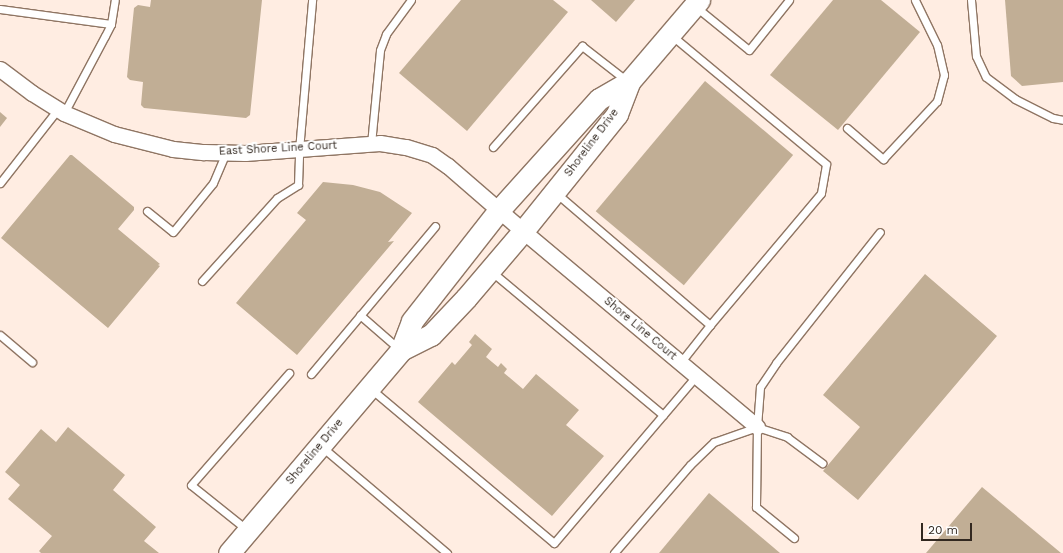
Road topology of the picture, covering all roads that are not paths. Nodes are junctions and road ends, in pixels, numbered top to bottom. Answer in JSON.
{"nodes":[{"id":1,"x":115,"y":0,"type":"edge"},
{"id":2,"x":312,"y":0,"type":"edge"},
{"id":3,"x":411,"y":0,"type":"edge"},
{"id":4,"x":789,"y":0,"type":"edge"},
{"id":5,"x":915,"y":0,"type":"edge"},
{"id":6,"x":971,"y":0,"type":"edge"},
{"id":7,"x":696,"y":3,"type":"edge"},
{"id":8,"x":0,"y":9,"type":"edge"},
{"id":9,"x":111,"y":24,"type":"junction"},
{"id":10,"x":670,"y":34,"type":"junction"},
{"id":11,"x":0,"y":69,"type":"edge"},
{"id":12,"x":629,"y":82,"type":"junction"},
{"id":13,"x":61,"y":111,"type":"junction"},
{"id":14,"x":1063,"y":120,"type":"edge"},
{"id":15,"x":847,"y":128,"type":"dead end"},
{"id":16,"x":371,"y":144,"type":"junction"},
{"id":17,"x":493,"y":146,"type":"dead end"},
{"id":18,"x":298,"y":150,"type":"junction"},
{"id":19,"x":226,"y":153,"type":"junction"},
{"id":20,"x":0,"y":183,"type":"edge"},
{"id":21,"x":555,"y":192,"type":"junction"},
{"id":22,"x":499,"y":210,"type":"junction"},
{"id":23,"x":147,"y":211,"type":"dead end"},
{"id":24,"x":435,"y":226,"type":"dead end"},
{"id":25,"x":523,"y":232,"type":"junction"},
{"id":26,"x":880,"y":232,"type":"dead end"},
{"id":27,"x":490,"y":270,"type":"junction"},
{"id":28,"x":202,"y":280,"type":"dead end"},
{"id":29,"x":360,"y":315,"type":"junction"},
{"id":30,"x":710,"y":325,"type":"junction"},
{"id":31,"x":0,"y":334,"type":"edge"},
{"id":32,"x":401,"y":350,"type":"junction"},
{"id":33,"x":32,"y":362,"type":"dead end"},
{"id":34,"x":680,"y":363,"type":"junction"},
{"id":35,"x":289,"y":373,"type":"dead end"},
{"id":36,"x":311,"y":374,"type":"dead end"},
{"id":37,"x":696,"y":376,"type":"junction"},
{"id":38,"x":369,"y":388,"type":"junction"},
{"id":39,"x":663,"y":415,"type":"junction"},
{"id":40,"x":757,"y":427,"type":"junction"},
{"id":41,"x":320,"y":446,"type":"junction"},
{"id":42,"x":822,"y":463,"type":"dead end"},
{"id":43,"x":248,"y":531,"type":"junction"},
{"id":44,"x":794,"y":538,"type":"dead end"},
{"id":45,"x":229,"y":553,"type":"edge"},
{"id":46,"x":445,"y":553,"type":"edge"},
{"id":47,"x":614,"y":553,"type":"edge"}],
"edges":[{"from":1,"to":9,"type":"lane"},
{"from":2,"to":18,"type":"lane"},
{"from":3,"to":16,"type":"lane"},
{"from":4,"to":7,"type":"lane"},
{"from":5,"to":15,"type":"lane"},
{"from":6,"to":14,"type":"lane"},
{"from":7,"to":10,"type":"street"},
{"from":8,"to":9,"type":"lane"},
{"from":9,"to":13,"type":"lane"},
{"from":10,"to":12,"type":"street"},
{"from":10,"to":30,"type":"lane"},
{"from":11,"to":13,"type":"street","name":"East Shore Line Court"},
{"from":12,"to":17,"type":"lane"},
{"from":12,"to":21,"type":"street","name":"Shoreline Drive"},
{"from":12,"to":22,"type":"street","name":"Shoreline Drive"},
{"from":13,"to":19,"type":"street","name":"East Shore Line Court"},
{"from":13,"to":20,"type":"lane"},
{"from":16,"to":18,"type":"street","name":"East Shore Line Court"},
{"from":16,"to":22,"type":"street","name":"East Shore Line Court"},
{"from":18,"to":19,"type":"street","name":"East Shore Line Court"},
{"from":18,"to":28,"type":"lane"},
{"from":19,"to":23,"type":"lane"},
{"from":21,"to":25,"type":"street","name":"Shoreline Drive"},
{"from":21,"to":30,"type":"lane"},
{"from":22,"to":25,"type":"street","name":"East Shore Line Court"},
{"from":22,"to":32,"type":"street","name":"Shoreline Drive"},
{"from":24,"to":29,"type":"lane"},
{"from":25,"to":27,"type":"street","name":"Shoreline Drive"},
{"from":25,"to":34,"type":"street","name":"Shore Line Court"},
{"from":26,"to":40,"type":"lane"},
{"from":27,"to":32,"type":"street","name":"Shoreline Drive"},
{"from":27,"to":39,"type":"lane"},
{"from":29,"to":32,"type":"lane"},
{"from":29,"to":36,"type":"lane"},
{"from":30,"to":34,"type":"lane"},
{"from":31,"to":33,"type":"lane"},
{"from":32,"to":38,"type":"street","name":"Shoreline Drive"},
{"from":34,"to":37,"type":"street","name":"Shore Line Court"},
{"from":35,"to":43,"type":"lane"},
{"from":37,"to":39,"type":"lane"},
{"from":37,"to":40,"type":"street","name":"Shore Line Court"},
{"from":38,"to":39,"type":"lane"},
{"from":38,"to":41,"type":"street","name":"Shoreline Drive"},
{"from":40,"to":42,"type":"lane"},
{"from":40,"to":44,"type":"lane"},
{"from":40,"to":47,"type":"lane"},
{"from":41,"to":43,"type":"street","name":"Shoreline Drive"},
{"from":41,"to":46,"type":"lane"},
{"from":43,"to":45,"type":"street","name":"Shoreline Drive"}]}
